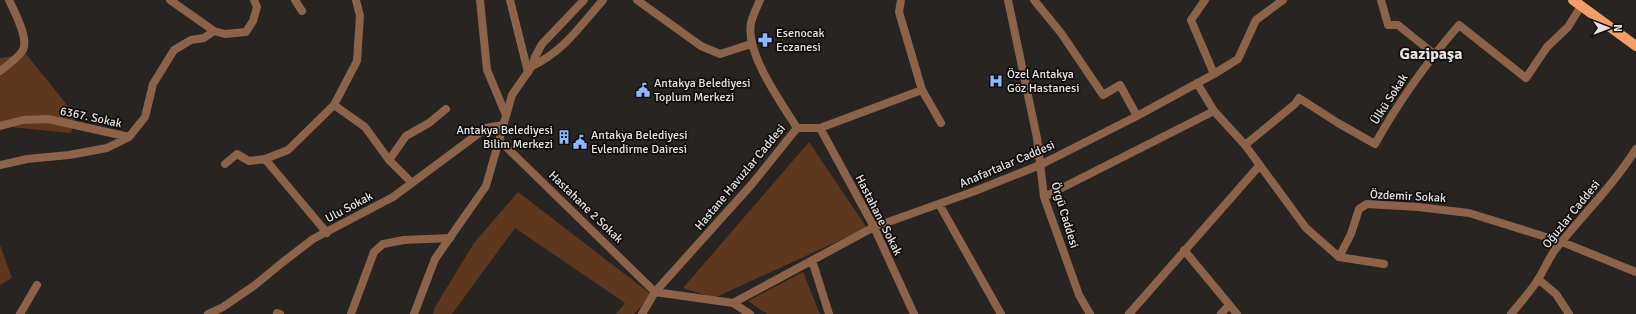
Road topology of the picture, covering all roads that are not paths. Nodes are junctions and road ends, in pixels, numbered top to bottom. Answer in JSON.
{"nodes":[{"id":1,"x":9,"y":0,"type":"edge"},
{"id":2,"x":170,"y":0,"type":"edge"},
{"id":3,"x":254,"y":0,"type":"edge"},
{"id":4,"x":295,"y":0,"type":"edge"},
{"id":5,"x":356,"y":0,"type":"edge"},
{"id":6,"x":480,"y":0,"type":"edge"},
{"id":7,"x":510,"y":0,"type":"edge"},
{"id":8,"x":584,"y":0,"type":"edge"},
{"id":9,"x":603,"y":0,"type":"edge"},
{"id":10,"x":637,"y":0,"type":"edge"},
{"id":11,"x":760,"y":0,"type":"edge"},
{"id":12,"x":901,"y":0,"type":"edge"},
{"id":13,"x":1008,"y":0,"type":"edge"},
{"id":14,"x":1034,"y":0,"type":"edge"},
{"id":15,"x":1205,"y":0,"type":"edge"},
{"id":16,"x":1283,"y":0,"type":"edge"},
{"id":17,"x":1381,"y":0,"type":"edge"},
{"id":18,"x":1578,"y":3,"type":"edge"},
{"id":19,"x":302,"y":11,"type":"dead end"},
{"id":20,"x":214,"y":31,"type":"junction"},
{"id":21,"x":751,"y":44,"type":"junction"},
{"id":22,"x":1636,"y":46,"type":"edge"},
{"id":23,"x":1434,"y":54,"type":"junction"},
{"id":24,"x":530,"y":69,"type":"junction"},
{"id":25,"x":0,"y":71,"type":"edge"},
{"id":26,"x":1214,"y":74,"type":"junction"},
{"id":27,"x":1197,"y":83,"type":"junction"},
{"id":28,"x":922,"y":90,"type":"junction"},
{"id":29,"x":334,"y":105,"type":"junction"},
{"id":30,"x":446,"y":109,"type":"dead end"},
{"id":31,"x":1214,"y":111,"type":"junction"},
{"id":32,"x":506,"y":115,"type":"junction"},
{"id":33,"x":1137,"y":116,"type":"junction"},
{"id":34,"x":941,"y":123,"type":"dead end"},
{"id":35,"x":503,"y":125,"type":"junction"},
{"id":36,"x":0,"y":126,"type":"edge"},
{"id":37,"x":797,"y":128,"type":"junction"},
{"id":38,"x":820,"y":128,"type":"junction"},
{"id":39,"x":129,"y":137,"type":"junction"},
{"id":40,"x":499,"y":140,"type":"junction"},
{"id":41,"x":1245,"y":145,"type":"junction"},
{"id":42,"x":1636,"y":148,"type":"edge"},
{"id":43,"x":264,"y":159,"type":"junction"},
{"id":44,"x":389,"y":160,"type":"junction"},
{"id":45,"x":226,"y":164,"type":"dead end"},
{"id":46,"x":0,"y":165,"type":"edge"},
{"id":47,"x":1040,"y":165,"type":"junction"},
{"id":48,"x":1259,"y":166,"type":"junction"},
{"id":49,"x":412,"y":183,"type":"junction"},
{"id":50,"x":1044,"y":197,"type":"junction"},
{"id":51,"x":939,"y":204,"type":"junction"},
{"id":52,"x":874,"y":227,"type":"junction"},
{"id":53,"x":327,"y":233,"type":"junction"},
{"id":54,"x":450,"y":238,"type":"junction"},
{"id":55,"x":1562,"y":242,"type":"junction"},
{"id":56,"x":1184,"y":250,"type":"junction"},
{"id":57,"x":1340,"y":257,"type":"junction"},
{"id":58,"x":812,"y":260,"type":"junction"},
{"id":59,"x":1384,"y":264,"type":"dead end"},
{"id":60,"x":1636,"y":272,"type":"edge"},
{"id":61,"x":1538,"y":279,"type":"junction"},
{"id":62,"x":37,"y":285,"type":"dead end"},
{"id":63,"x":655,"y":292,"type":"junction"},
{"id":64,"x":733,"y":303,"type":"junction"},
{"id":65,"x":1229,"y":305,"type":"junction"},
{"id":66,"x":20,"y":314,"type":"edge"},
{"id":67,"x":208,"y":314,"type":"edge"},
{"id":68,"x":351,"y":314,"type":"edge"},
{"id":69,"x":414,"y":314,"type":"edge"},
{"id":70,"x":642,"y":314,"type":"edge"},
{"id":71,"x":750,"y":314,"type":"edge"},
{"id":72,"x":828,"y":314,"type":"edge"},
{"id":73,"x":914,"y":314,"type":"edge"},
{"id":74,"x":1001,"y":314,"type":"edge"},
{"id":75,"x":1090,"y":314,"type":"edge"},
{"id":76,"x":1129,"y":314,"type":"edge"},
{"id":77,"x":1221,"y":314,"type":"edge"},
{"id":78,"x":1237,"y":314,"type":"edge"},
{"id":79,"x":1511,"y":314,"type":"edge"},
{"id":80,"x":1569,"y":314,"type":"edge"}],
"edges":[{"from":1,"to":25,"type":"street"},
{"from":2,"to":20,"type":"street"},
{"from":3,"to":20,"type":"street"},
{"from":4,"to":19,"type":"street"},
{"from":5,"to":29,"type":"street"},
{"from":6,"to":32,"type":"street"},
{"from":7,"to":24,"type":"street"},
{"from":8,"to":24,"type":"street"},
{"from":9,"to":24,"type":"street"},
{"from":10,"to":21,"type":"street"},
{"from":11,"to":21,"type":"street","name":"Hastane Havuzlar Caddesi"},
{"from":12,"to":28,"type":"street"},
{"from":13,"to":47,"type":"street","name":"Örgü Caddesi"},
{"from":14,"to":33,"type":"street"},
{"from":15,"to":26,"type":"street"},
{"from":16,"to":26,"type":"street","name":"Anafartalar Caddesi"},
{"from":17,"to":23,"type":"street"},
{"from":18,"to":22,"type":"main road"},
{"from":18,"to":23,"type":"street","name":"Ülkü Sokak"},
{"from":20,"to":39,"type":"street","name":"6367. Sokak"},
{"from":21,"to":37,"type":"street","name":"Hastane Havuzlar Caddesi"},
{"from":23,"to":41,"type":"street","name":"Ülkü Sokak"},
{"from":24,"to":32,"type":"street"},
{"from":26,"to":27,"type":"street","name":"Anafartalar Caddesi"},
{"from":27,"to":31,"type":"street"},
{"from":27,"to":33,"type":"street","name":"Anafartalar Caddesi"},
{"from":28,"to":34,"type":"street"},
{"from":28,"to":38,"type":"street"},
{"from":29,"to":43,"type":"street"},
{"from":29,"to":44,"type":"street"},
{"from":30,"to":44,"type":"street"},
{"from":31,"to":41,"type":"street"},
{"from":31,"to":50,"type":"street"},
{"from":32,"to":35,"type":"street"},
{"from":33,"to":47,"type":"street","name":"Anafartalar Caddesi"},
{"from":35,"to":40,"type":"street"},
{"from":35,"to":49,"type":"street","name":"Ulu Sokak"},
{"from":36,"to":39,"type":"street","name":"6367. Sokak"},
{"from":37,"to":38,"type":"street"},
{"from":37,"to":63,"type":"street","name":"Hastane Havuzlar Caddesi"},
{"from":38,"to":52,"type":"street","name":"Hastahane Sokak"},
{"from":39,"to":46,"type":"street"},
{"from":40,"to":54,"type":"street"},
{"from":40,"to":63,"type":"street","name":"Hastahane 2 Sokak"},
{"from":41,"to":48,"type":"street"},
{"from":42,"to":55,"type":"street","name":"Oğuzlar Caddesi"},
{"from":43,"to":45,"type":"street"},
{"from":43,"to":53,"type":"street"},
{"from":44,"to":49,"type":"street"},
{"from":47,"to":50,"type":"street","name":"Örgü Caddesi"},
{"from":47,"to":51,"type":"street","name":"Anafartalar Caddesi"},
{"from":48,"to":56,"type":"street"},
{"from":48,"to":57,"type":"street"},
{"from":49,"to":53,"type":"street","name":"Ulu Sokak"},
{"from":50,"to":75,"type":"street","name":"Örgü Caddesi"},
{"from":51,"to":52,"type":"street","name":"Anafartalar Caddesi"},
{"from":51,"to":74,"type":"street"},
{"from":52,"to":58,"type":"street","name":"Anafartalar Caddesi"},
{"from":52,"to":73,"type":"street","name":"Hastahane Sokak"},
{"from":53,"to":67,"type":"street","name":"Ulu Sokak"},
{"from":54,"to":68,"type":"street"},
{"from":54,"to":69,"type":"street"},
{"from":55,"to":57,"type":"street","name":"Özdemir Sokak"},
{"from":55,"to":60,"type":"street","name":"Özdemir Sokak"},
{"from":55,"to":61,"type":"street","name":"Oğuzlar Caddesi"},
{"from":56,"to":65,"type":"street"},
{"from":56,"to":76,"type":"street"},
{"from":57,"to":59,"type":"street"},
{"from":58,"to":64,"type":"street","name":"Anafartalar Caddesi"},
{"from":58,"to":72,"type":"street"},
{"from":61,"to":79,"type":"street","name":"Oğuzlar Caddesi"},
{"from":61,"to":80,"type":"street"},
{"from":62,"to":66,"type":"street"},
{"from":63,"to":64,"type":"street"},
{"from":63,"to":70,"type":"street","name":"Hastane Havuzlar Caddesi"},
{"from":64,"to":71,"type":"street"},
{"from":65,"to":77,"type":"street"},
{"from":65,"to":78,"type":"street"}]}
